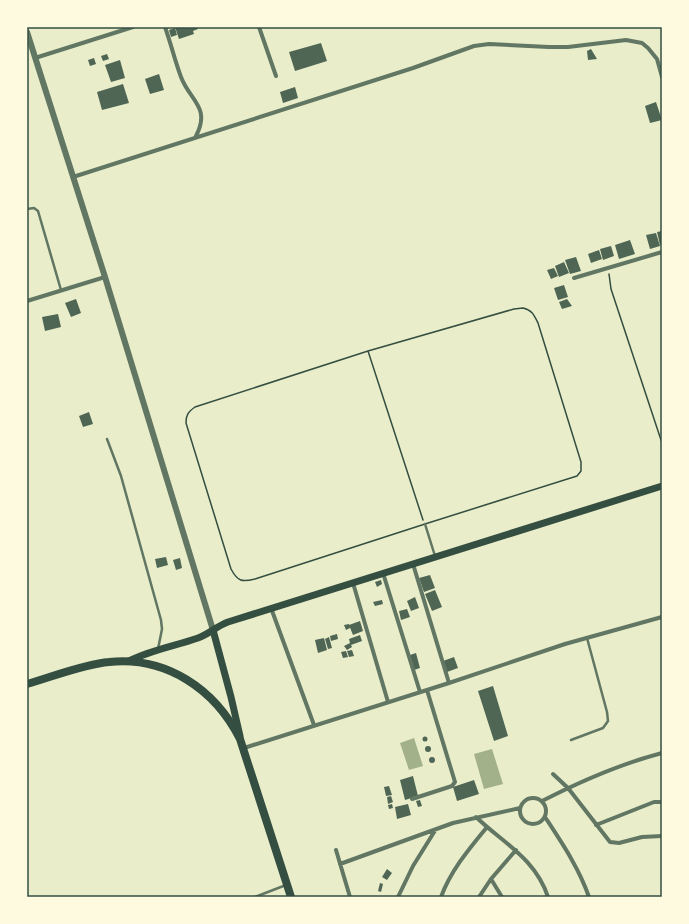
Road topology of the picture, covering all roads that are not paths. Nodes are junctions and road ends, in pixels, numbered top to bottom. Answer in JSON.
{"nodes":[{"id":1,"x":133,"y":27,"type":"edge"},
{"id":2,"x":165,"y":27,"type":"edge"},
{"id":3,"x":259,"y":27,"type":"edge"},
{"id":4,"x":27,"y":32,"type":"edge"},
{"id":5,"x":35,"y":58,"type":"junction"},
{"id":6,"x":276,"y":76,"type":"dead end"},
{"id":7,"x":662,"y":78,"type":"edge"},
{"id":8,"x":196,"y":136,"type":"junction"},
{"id":9,"x":73,"y":177,"type":"junction"},
{"id":10,"x":27,"y":209,"type":"edge"},
{"id":11,"x":662,"y":252,"type":"edge"},
{"id":12,"x":105,"y":277,"type":"junction"},
{"id":13,"x":574,"y":278,"type":"dead end"},
{"id":14,"x":62,"y":290,"type":"junction"},
{"id":15,"x":27,"y":300,"type":"edge"},
{"id":16,"x":107,"y":439,"type":"dead end"},
{"id":17,"x":662,"y":486,"type":"edge"},
{"id":18,"x":425,"y":524,"type":"road end"},
{"id":19,"x":435,"y":557,"type":"junction"},
{"id":20,"x":413,"y":564,"type":"junction"},
{"id":21,"x":383,"y":573,"type":"junction"},
{"id":22,"x":353,"y":583,"type":"junction"},
{"id":23,"x":271,"y":608,"type":"junction"},
{"id":24,"x":662,"y":617,"type":"edge"},
{"id":25,"x":213,"y":630,"type":"junction"},
{"id":26,"x":587,"y":638,"type":"junction"},
{"id":27,"x":158,"y":650,"type":"junction"},
{"id":28,"x":129,"y":661,"type":"junction"},
{"id":29,"x":449,"y":683,"type":"junction"},
{"id":30,"x":27,"y":684,"type":"edge"},
{"id":31,"x":427,"y":690,"type":"junction"},
{"id":32,"x":420,"y":692,"type":"junction"},
{"id":33,"x":388,"y":702,"type":"junction"},
{"id":34,"x":314,"y":725,"type":"junction"},
{"id":35,"x":240,"y":738,"type":"junction"},
{"id":36,"x":571,"y":740,"type":"dead end"},
{"id":37,"x":244,"y":748,"type":"junction"},
{"id":38,"x":662,"y":753,"type":"edge"},
{"id":39,"x":553,"y":774,"type":"dead end"},
{"id":40,"x":568,"y":788,"type":"junction"},
{"id":41,"x":412,"y":798,"type":"dead end"},
{"id":42,"x":542,"y":801,"type":"junction"},
{"id":43,"x":662,"y":802,"type":"edge"},
{"id":44,"x":520,"y":808,"type":"junction"},
{"id":45,"x":476,"y":817,"type":"junction"},
{"id":46,"x":545,"y":817,"type":"junction"},
{"id":47,"x":596,"y":825,"type":"junction"},
{"id":48,"x":487,"y":828,"type":"junction"},
{"id":49,"x":436,"y":829,"type":"junction"},
{"id":50,"x":662,"y":836,"type":"edge"},
{"id":51,"x":336,"y":850,"type":"dead end"},
{"id":52,"x":516,"y":850,"type":"junction"},
{"id":53,"x":340,"y":864,"type":"junction"},
{"id":54,"x":491,"y":879,"type":"junction"},
{"id":55,"x":287,"y":884,"type":"junction"},
{"id":56,"x":255,"y":897,"type":"edge"},
{"id":57,"x":291,"y":897,"type":"edge"},
{"id":58,"x":350,"y":897,"type":"edge"},
{"id":59,"x":398,"y":897,"type":"edge"},
{"id":60,"x":441,"y":897,"type":"edge"},
{"id":61,"x":479,"y":897,"type":"edge"},
{"id":62,"x":502,"y":897,"type":"edge"},
{"id":63,"x":548,"y":897,"type":"edge"},
{"id":64,"x":589,"y":897,"type":"edge"}],
"edges":[{"from":1,"to":5,"type":"street"},
{"from":2,"to":8,"type":"street"},
{"from":3,"to":6,"type":"street"},
{"from":4,"to":5,"type":"street"},
{"from":5,"to":9,"type":"street"},
{"from":7,"to":8,"type":"street"},
{"from":8,"to":9,"type":"street"},
{"from":9,"to":12,"type":"street"},
{"from":10,"to":14,"type":"lane"},
{"from":11,"to":13,"type":"street"},
{"from":12,"to":14,"type":"street"},
{"from":12,"to":25,"type":"street"},
{"from":14,"to":15,"type":"street"},
{"from":16,"to":27,"type":"lane"},
{"from":17,"to":19,"type":"main road"},
{"from":18,"to":19,"type":"lane"},
{"from":19,"to":20,"type":"main road"},
{"from":20,"to":21,"type":"main road"},
{"from":20,"to":29,"type":"street"},
{"from":21,"to":22,"type":"main road"},
{"from":21,"to":32,"type":"street"},
{"from":22,"to":23,"type":"main road"},
{"from":22,"to":33,"type":"street"},
{"from":23,"to":25,"type":"main road"},
{"from":23,"to":34,"type":"street"},
{"from":24,"to":26,"type":"street"},
{"from":25,"to":27,"type":"main road"},
{"from":25,"to":35,"type":"main road"},
{"from":26,"to":29,"type":"street"},
{"from":26,"to":36,"type":"lane"},
{"from":27,"to":28,"type":"main road"},
{"from":28,"to":30,"type":"highway"},
{"from":28,"to":35,"type":"highway"},
{"from":29,"to":31,"type":"street"},
{"from":31,"to":32,"type":"street"},
{"from":31,"to":41,"type":"street"},
{"from":32,"to":33,"type":"street"},
{"from":33,"to":34,"type":"street"},
{"from":34,"to":37,"type":"street"},
{"from":35,"to":37,"type":"highway"},
{"from":37,"to":55,"type":"highway"},
{"from":38,"to":40,"type":"street"},
{"from":39,"to":40,"type":"street"},
{"from":40,"to":42,"type":"street"},
{"from":40,"to":47,"type":"street"},
{"from":42,"to":44,"type":"street"},
{"from":42,"to":46,"type":"street"},
{"from":43,"to":47,"type":"street"},
{"from":44,"to":45,"type":"street"},
{"from":44,"to":46,"type":"street"},
{"from":45,"to":48,"type":"street"},
{"from":45,"to":49,"type":"street"},
{"from":46,"to":64,"type":"street"},
{"from":47,"to":50,"type":"street"},
{"from":48,"to":52,"type":"street"},
{"from":48,"to":60,"type":"street"},
{"from":49,"to":53,"type":"street"},
{"from":49,"to":59,"type":"street"},
{"from":51,"to":53,"type":"street"},
{"from":52,"to":54,"type":"street"},
{"from":52,"to":63,"type":"street"},
{"from":53,"to":58,"type":"street"},
{"from":54,"to":61,"type":"street"},
{"from":54,"to":62,"type":"street"},
{"from":55,"to":56,"type":"lane"},
{"from":55,"to":57,"type":"highway"}]}
